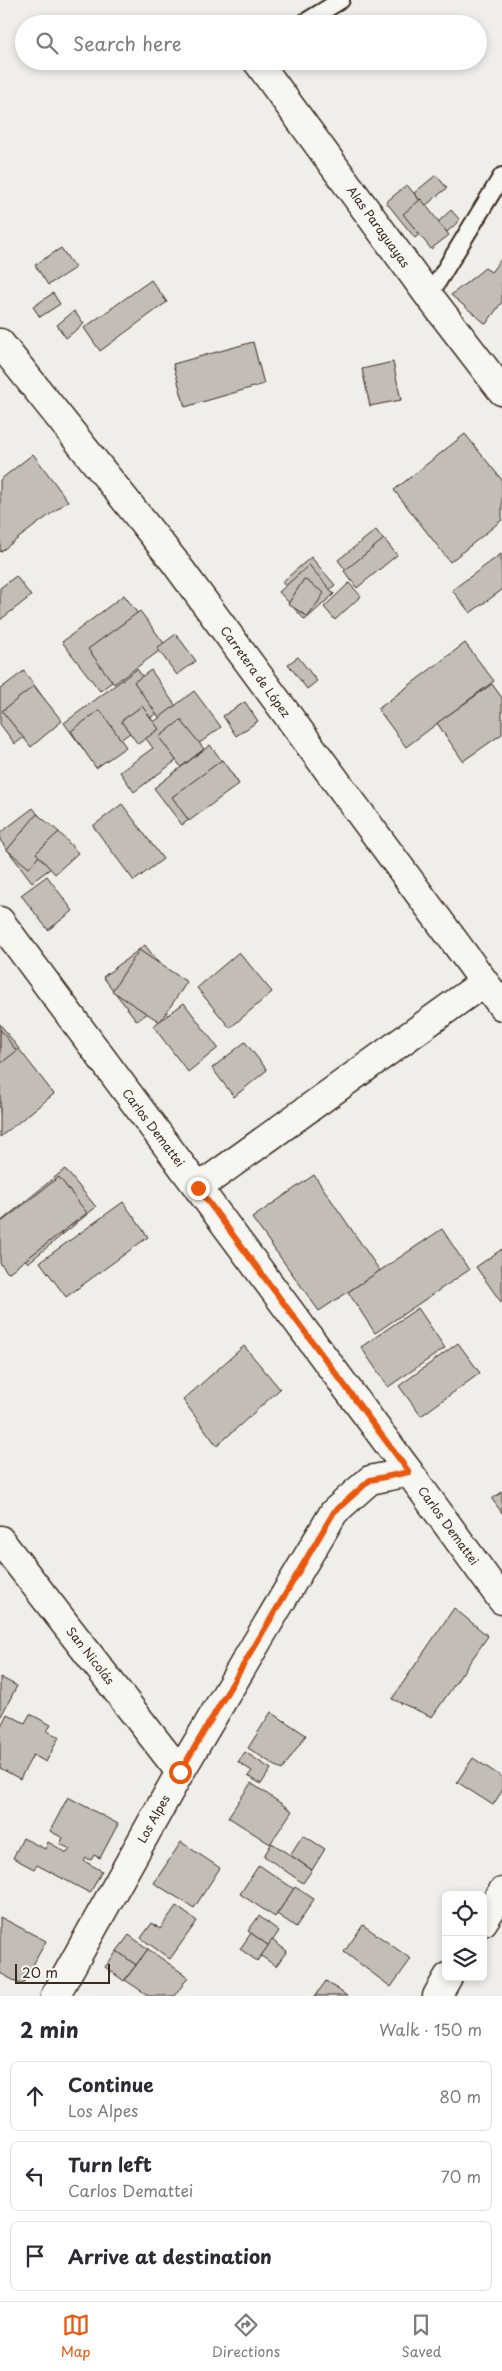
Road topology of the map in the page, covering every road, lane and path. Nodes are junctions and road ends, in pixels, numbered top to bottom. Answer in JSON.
{"nodes":[{"id":1,"x":341,"y":0,"type":"edge"},
{"id":2,"x":317,"y":15,"type":"edge"},
{"id":3,"x":264,"y":70,"type":"edge"},
{"id":4,"x":502,"y":176,"type":"edge"},
{"id":5,"x":429,"y":296,"type":"junction"},
{"id":6,"x":0,"y":343,"type":"edge"},
{"id":7,"x":502,"y":391,"type":"edge"},
{"id":8,"x":0,"y":921,"type":"edge"},
{"id":9,"x":483,"y":982,"type":"junction"},
{"id":10,"x":502,"y":1006,"type":"edge"},
{"id":11,"x":198,"y":1188,"type":"junction"},
{"id":12,"x":409,"y":1472,"type":"junction"},
{"id":13,"x":2,"y":1543,"type":"edge"},
{"id":14,"x":502,"y":1600,"type":"edge"},
{"id":15,"x":180,"y":1772,"type":"junction"},
{"id":16,"x":502,"y":1892,"type":"edge"},
{"id":17,"x":487,"y":1916,"type":"edge"},
{"id":18,"x":446,"y":1981,"type":"edge"},
{"id":19,"x":55,"y":1996,"type":"edge"},
{"id":20,"x":437,"y":1996,"type":"edge"}],
"edges":[{"from":1,"to":2,"type":"lane"},
{"from":3,"to":5,"type":"street","name":"Alas Paraguayas"},
{"from":4,"to":5,"type":"lane"},
{"from":5,"to":7,"type":"street","name":"Alas Paraguayas"},
{"from":6,"to":9,"type":"street","name":"Carretera de López"},
{"from":8,"to":11,"type":"street","name":"Carlos Demattei"},
{"from":9,"to":10,"type":"street","name":"Carretera de López"},
{"from":9,"to":11,"type":"street"},
{"from":11,"to":12,"type":"street","name":"Carlos Demattei"},
{"from":12,"to":14,"type":"street","name":"Carlos Demattei"},
{"from":12,"to":15,"type":"street","name":"Los Alpes"},
{"from":13,"to":15,"type":"street","name":"San Nicolás"},
{"from":15,"to":19,"type":"street","name":"Los Alpes"},
{"from":16,"to":17,"type":"street"},
{"from":18,"to":20,"type":"street"}]}
